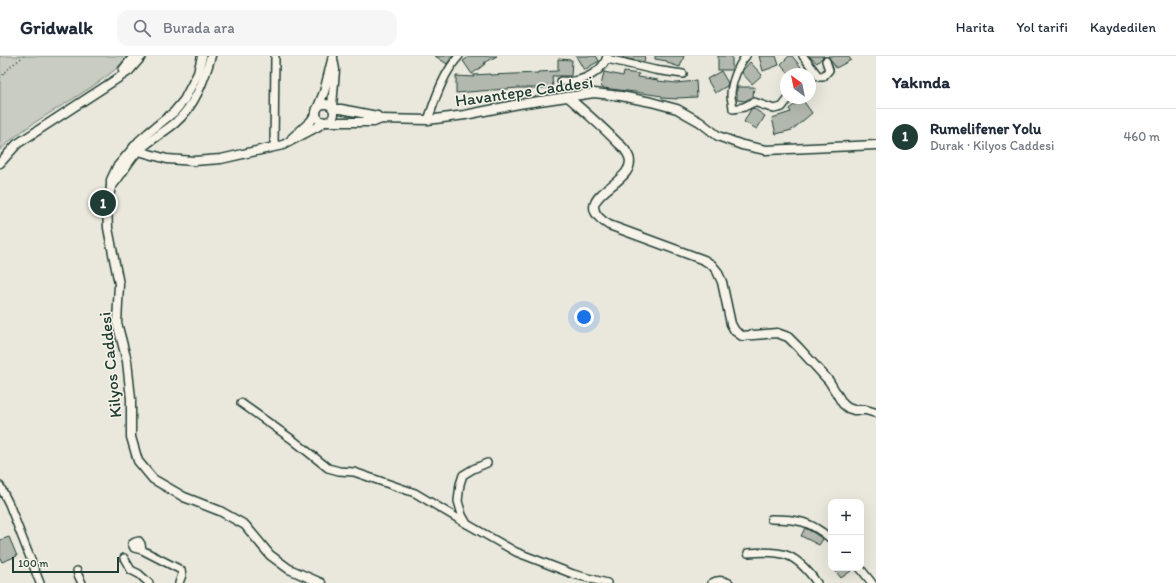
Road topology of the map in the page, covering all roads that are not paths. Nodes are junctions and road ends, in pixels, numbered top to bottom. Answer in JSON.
{"nodes":[{"id":1,"x":134,"y":56,"type":"edge"},
{"id":2,"x":142,"y":56,"type":"edge"},
{"id":3,"x":202,"y":56,"type":"edge"},
{"id":4,"x":211,"y":56,"type":"edge"},
{"id":5,"x":275,"y":56,"type":"edge"},
{"id":6,"x":333,"y":56,"type":"edge"},
{"id":7,"x":458,"y":56,"type":"edge"},
{"id":8,"x":746,"y":56,"type":"edge"},
{"id":9,"x":803,"y":56,"type":"edge"},
{"id":10,"x":607,"y":58,"type":"edge"},
{"id":11,"x":826,"y":61,"type":"dead end"},
{"id":12,"x":682,"y":74,"type":"dead end"},
{"id":13,"x":115,"y":80,"type":"junction"},
{"id":14,"x":561,"y":80,"type":"dead end"},
{"id":15,"x":568,"y":97,"type":"junction"},
{"id":16,"x":784,"y":104,"type":"edge"},
{"id":17,"x":333,"y":107,"type":"junction"},
{"id":18,"x":317,"y":110,"type":"junction"},
{"id":19,"x":381,"y":119,"type":"junction"},
{"id":20,"x":428,"y":120,"type":"junction"},
{"id":21,"x":325,"y":122,"type":"junction"},
{"id":22,"x":289,"y":142,"type":"junction"},
{"id":23,"x":876,"y":145,"type":"edge"},
{"id":24,"x":274,"y":147,"type":"junction"},
{"id":25,"x":136,"y":149,"type":"junction"},
{"id":26,"x":0,"y":163,"type":"edge"},
{"id":27,"x":241,"y":403,"type":"dead end"},
{"id":28,"x":876,"y":413,"type":"edge"},
{"id":29,"x":487,"y":463,"type":"dead end"},
{"id":30,"x":0,"y":486,"type":"edge"},
{"id":31,"x":772,"y":519,"type":"dead end"},
{"id":32,"x":467,"y":524,"type":"junction"},
{"id":33,"x":828,"y":536,"type":"edge"},
{"id":34,"x":142,"y":550,"type":"dead end"},
{"id":35,"x":748,"y":553,"type":"dead end"},
{"id":36,"x":124,"y":558,"type":"dead end"},
{"id":37,"x":77,"y":571,"type":"dead end"},
{"id":38,"x":862,"y":571,"type":"edge"},
{"id":39,"x":869,"y":582,"type":"edge"},
{"id":40,"x":40,"y":583,"type":"edge"},
{"id":41,"x":82,"y":583,"type":"edge"},
{"id":42,"x":149,"y":583,"type":"edge"},
{"id":43,"x":179,"y":583,"type":"edge"},
{"id":44,"x":321,"y":583,"type":"edge"},
{"id":45,"x":607,"y":583,"type":"edge"},
{"id":46,"x":712,"y":583,"type":"edge"},
{"id":47,"x":729,"y":583,"type":"edge"},
{"id":48,"x":817,"y":583,"type":"edge"}],
"edges":[{"from":1,"to":13,"type":"street"},
{"from":2,"to":13,"type":"street"},
{"from":3,"to":25,"type":"street","name":"Kilyos Caddesi"},
{"from":4,"to":25,"type":"street","name":"Kilyos Caddesi"},
{"from":5,"to":24,"type":"street"},
{"from":6,"to":17,"type":"street"},
{"from":6,"to":18,"type":"street"},
{"from":7,"to":20,"type":"street"},
{"from":8,"to":16,"type":"street"},
{"from":9,"to":11,"type":"street"},
{"from":10,"to":12,"type":"street"},
{"from":10,"to":14,"type":"street"},
{"from":13,"to":26,"type":"street"},
{"from":15,"to":20,"type":"street","name":"Havantepe Caddesi"},
{"from":15,"to":23,"type":"street","name":"Havantepe Caddesi"},
{"from":15,"to":28,"type":"street"},
{"from":17,"to":18,"type":"street"},
{"from":17,"to":19,"type":"street","name":"Havantepe Caddesi"},
{"from":17,"to":21,"type":"street"},
{"from":18,"to":21,"type":"street"},
{"from":18,"to":22,"type":"street"},
{"from":19,"to":20,"type":"street","name":"Havantepe Caddesi"},
{"from":19,"to":21,"type":"street","name":"Havantepe Caddesi"},
{"from":21,"to":22,"type":"street"},
{"from":22,"to":24,"type":"street"},
{"from":24,"to":25,"type":"street"},
{"from":25,"to":44,"type":"street","name":"Kilyos Caddesi"},
{"from":27,"to":32,"type":"street"},
{"from":29,"to":32,"type":"street"},
{"from":30,"to":40,"type":"street"},
{"from":31,"to":33,"type":"street"},
{"from":32,"to":45,"type":"street"},
{"from":34,"to":43,"type":"street"},
{"from":35,"to":48,"type":"street"},
{"from":36,"to":42,"type":"street"},
{"from":37,"to":41,"type":"street"},
{"from":38,"to":39,"type":"street"},
{"from":46,"to":47,"type":"street"}]}
